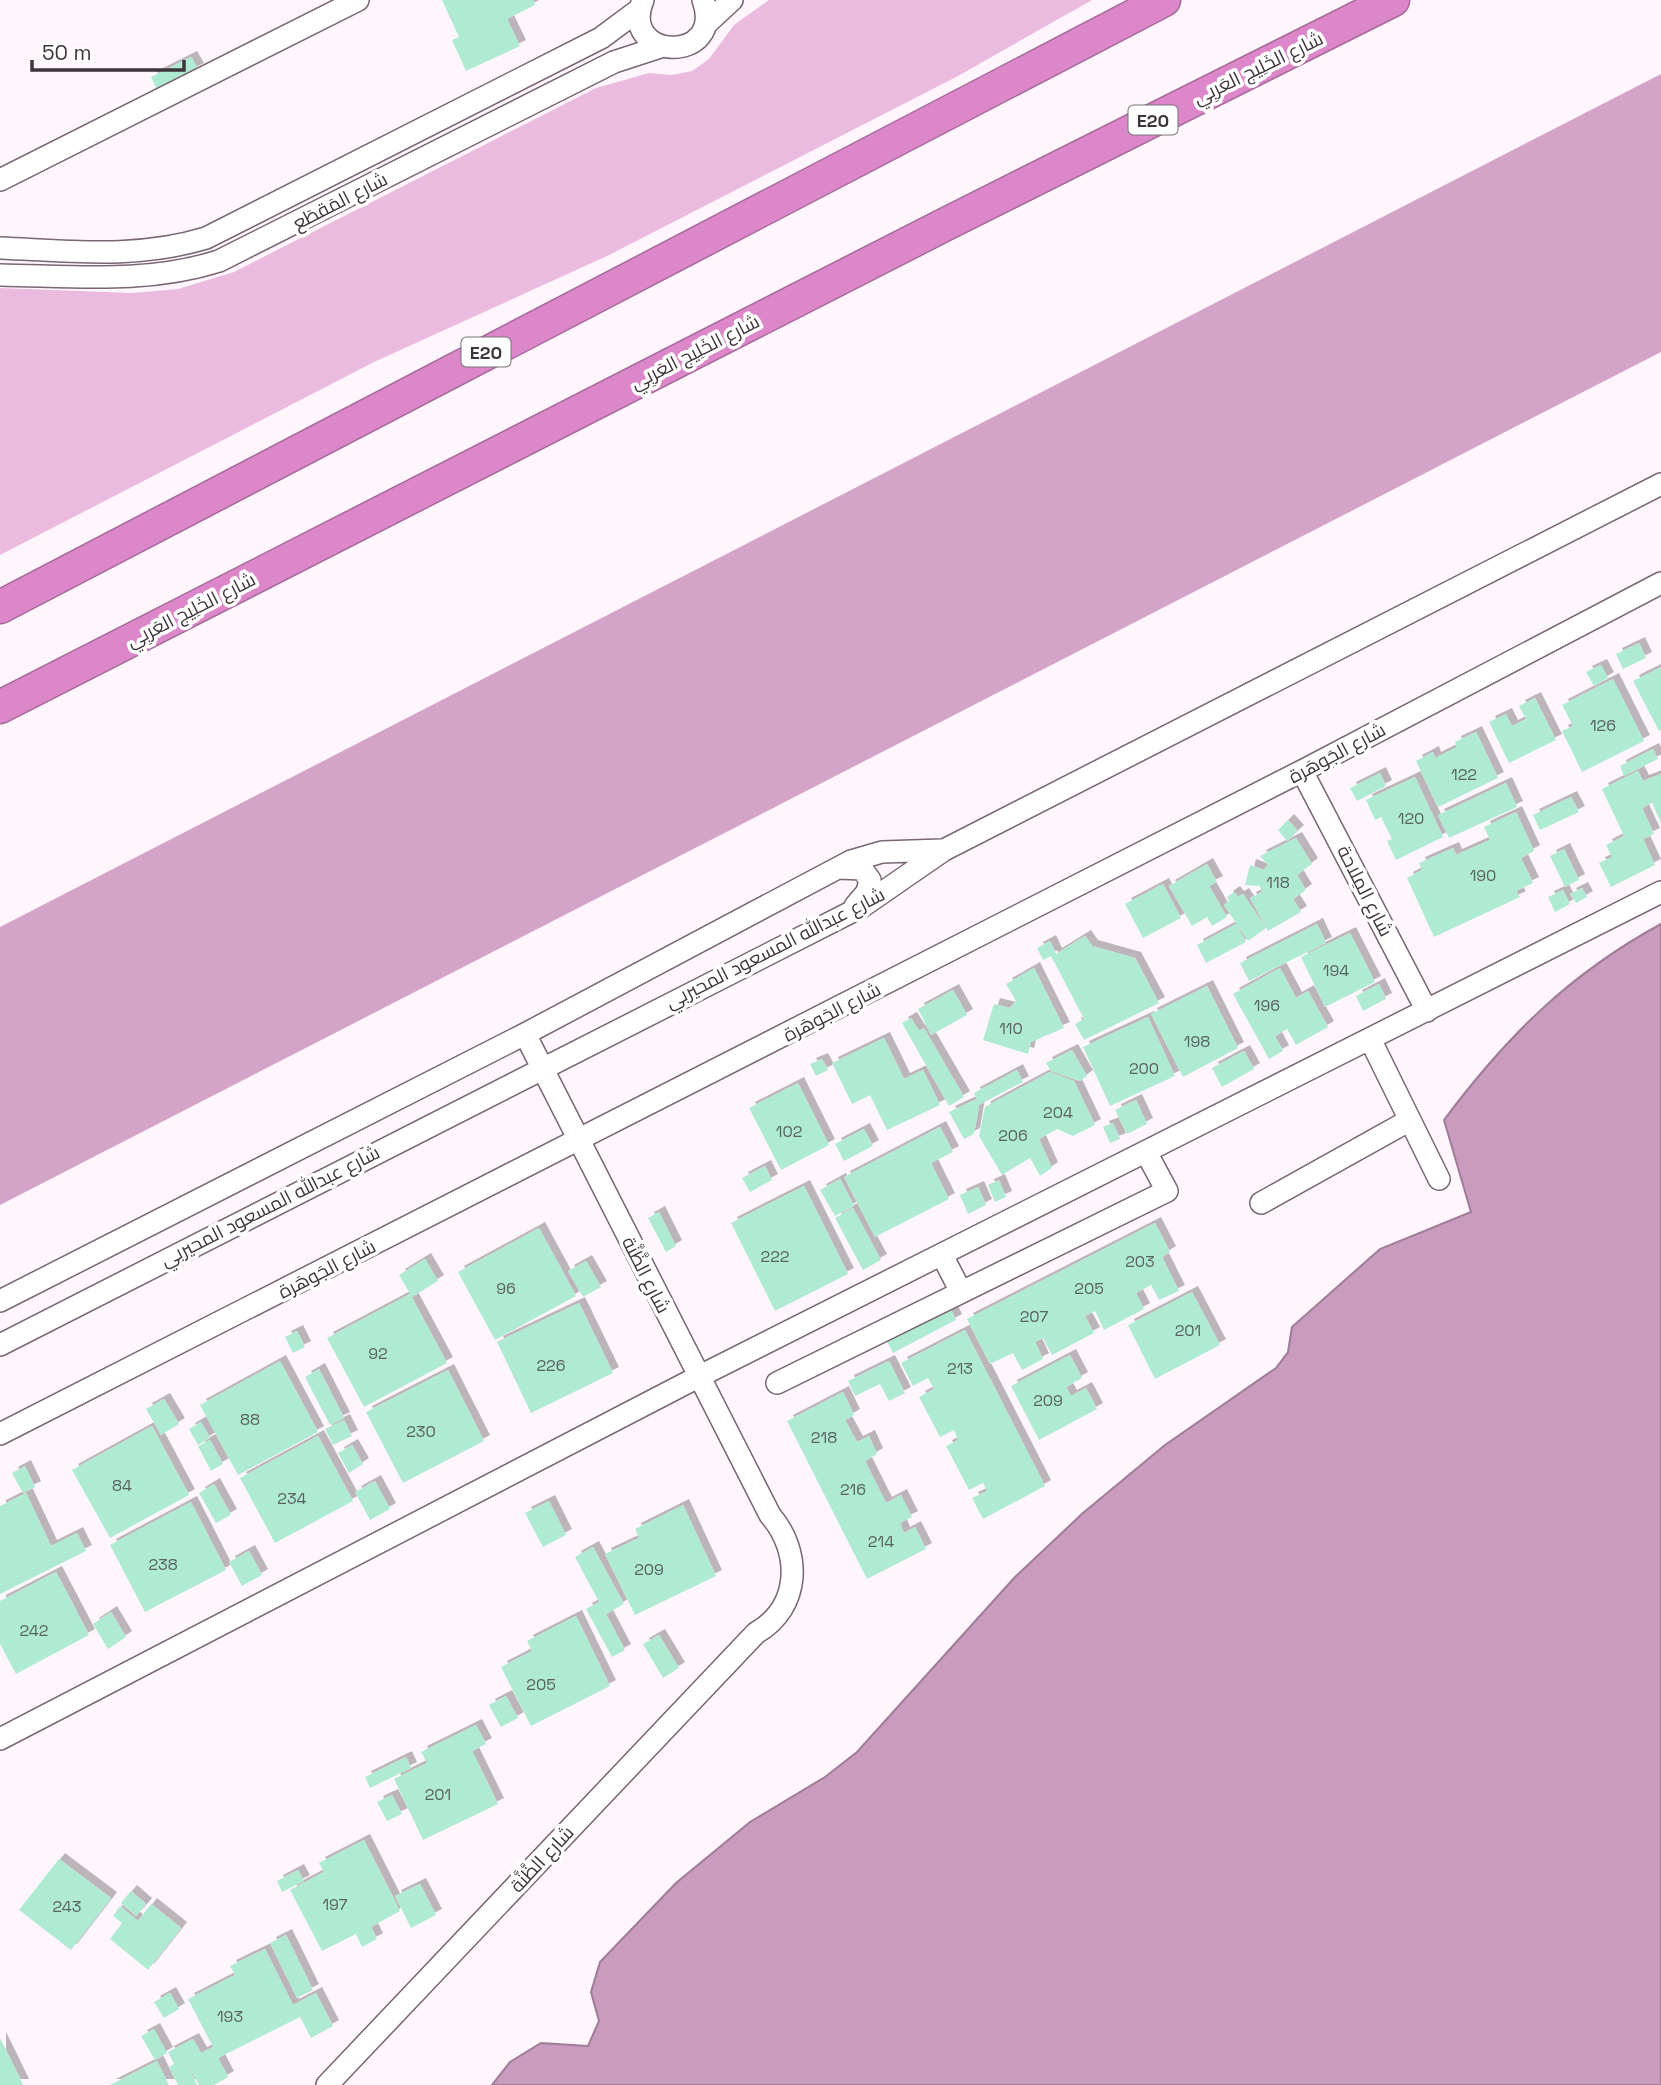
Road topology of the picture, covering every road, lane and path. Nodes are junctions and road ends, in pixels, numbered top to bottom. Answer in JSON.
{"nodes":[{"id":1,"x":358,"y":0,"type":"edge"},
{"id":2,"x":703,"y":0,"type":"edge"},
{"id":3,"x":732,"y":0,"type":"edge"},
{"id":4,"x":1164,"y":0,"type":"edge"},
{"id":5,"x":1393,"y":0,"type":"edge"},
{"id":6,"x":1406,"y":0,"type":"edge"},
{"id":7,"x":642,"y":5,"type":"edge"},
{"id":8,"x":1363,"y":16,"type":"junction"},
{"id":9,"x":705,"y":24,"type":"junction"},
{"id":10,"x":660,"y":47,"type":"junction"},
{"id":11,"x":0,"y":180,"type":"edge"},
{"id":12,"x":0,"y":248,"type":"edge"},
{"id":13,"x":0,"y":275,"type":"edge"},
{"id":14,"x":1661,"y":484,"type":"edge"},
{"id":15,"x":1661,"y":583,"type":"edge"},
{"id":16,"x":0,"y":607,"type":"edge"},
{"id":17,"x":0,"y":707,"type":"edge"},
{"id":18,"x":1303,"y":771,"type":"junction"},
{"id":19,"x":944,"y":849,"type":"junction"},
{"id":20,"x":839,"y":867,"type":"junction"},
{"id":21,"x":1661,"y":892,"type":"edge"},
{"id":22,"x":849,"y":912,"type":"junction"},
{"id":23,"x":1427,"y":1010,"type":"junction"},
{"id":24,"x":525,"y":1034,"type":"junction"},
{"id":25,"x":1370,"y":1040,"type":"junction"},
{"id":26,"x":542,"y":1067,"type":"junction"},
{"id":27,"x":1410,"y":1120,"type":"junction"},
{"id":28,"x":579,"y":1141,"type":"junction"},
{"id":29,"x":1146,"y":1152,"type":"junction"},
{"id":30,"x":1439,"y":1179,"type":"dead end"},
{"id":31,"x":1261,"y":1203,"type":"dead end"},
{"id":32,"x":942,"y":1255,"type":"junction"},
{"id":33,"x":961,"y":1292,"type":"junction"},
{"id":34,"x":0,"y":1301,"type":"edge"},
{"id":35,"x":0,"y":1345,"type":"edge"},
{"id":36,"x":698,"y":1377,"type":"junction"},
{"id":37,"x":777,"y":1383,"type":"dead end"},
{"id":38,"x":0,"y":1434,"type":"edge"},
{"id":39,"x":0,"y":1739,"type":"edge"},
{"id":40,"x":327,"y":2085,"type":"edge"}],
"edges":[{"from":1,"to":11,"type":"street"},
{"from":2,"to":9,"type":"street"},
{"from":3,"to":9,"type":"street"},
{"from":4,"to":16,"type":"highway","number":"E20"},
{"from":5,"to":8,"type":"highway","name":"شارع الخَلِيج العَربِي","number":"E20"},
{"from":6,"to":8,"type":"highway"},
{"from":7,"to":10,"type":"street"},
{"from":7,"to":12,"type":"street","name":"شارع المَقطَع"},
{"from":8,"to":17,"type":"highway","name":"شارع الخَلِيج العَربِي","number":"E20"},
{"from":9,"to":10,"type":"street","name":"شارع المَقطَع"},
{"from":10,"to":13,"type":"street","name":"شارع المَقطَع"},
{"from":14,"to":19,"type":"street"},
{"from":15,"to":18,"type":"street","name":"شارع الجَوهَرة"},
{"from":18,"to":23,"type":"street","name":"شارع المِلاحة"},
{"from":18,"to":28,"type":"street","name":"شارع الجَوهَرة"},
{"from":19,"to":20,"type":"street","name":"شارع عبدالله المسعود المحيربي"},
{"from":19,"to":22,"type":"street","name":"شارع عبدالله المسعود المحيربي"},
{"from":20,"to":22,"type":"street"},
{"from":20,"to":24,"type":"street","name":"شارع عبدالله المسعود المحيربي"},
{"from":21,"to":23,"type":"street"},
{"from":22,"to":26,"type":"street","name":"شارع عبدالله المسعود المحيربي"},
{"from":23,"to":25,"type":"street"},
{"from":24,"to":26,"type":"street","name":"شارع الظَّنَّة"},
{"from":24,"to":34,"type":"street","name":"شارع عبدالله المسعود المحيربي"},
{"from":25,"to":27,"type":"street"},
{"from":25,"to":29,"type":"street"},
{"from":26,"to":28,"type":"street","name":"شارع الظَّنَّة"},
{"from":26,"to":35,"type":"street","name":"شارع عبدالله المسعود المحيربي"},
{"from":27,"to":30,"type":"street"},
{"from":27,"to":31,"type":"street"},
{"from":28,"to":36,"type":"street","name":"شارع الظَّنَّة"},
{"from":28,"to":38,"type":"street","name":"شارع الجَوهَرة"},
{"from":29,"to":32,"type":"street"},
{"from":29,"to":33,"type":"street"},
{"from":32,"to":33,"type":"street"},
{"from":32,"to":36,"type":"street"},
{"from":33,"to":37,"type":"street"},
{"from":36,"to":39,"type":"street"},
{"from":36,"to":40,"type":"street","name":"شارع الظَّنَّة"}]}
